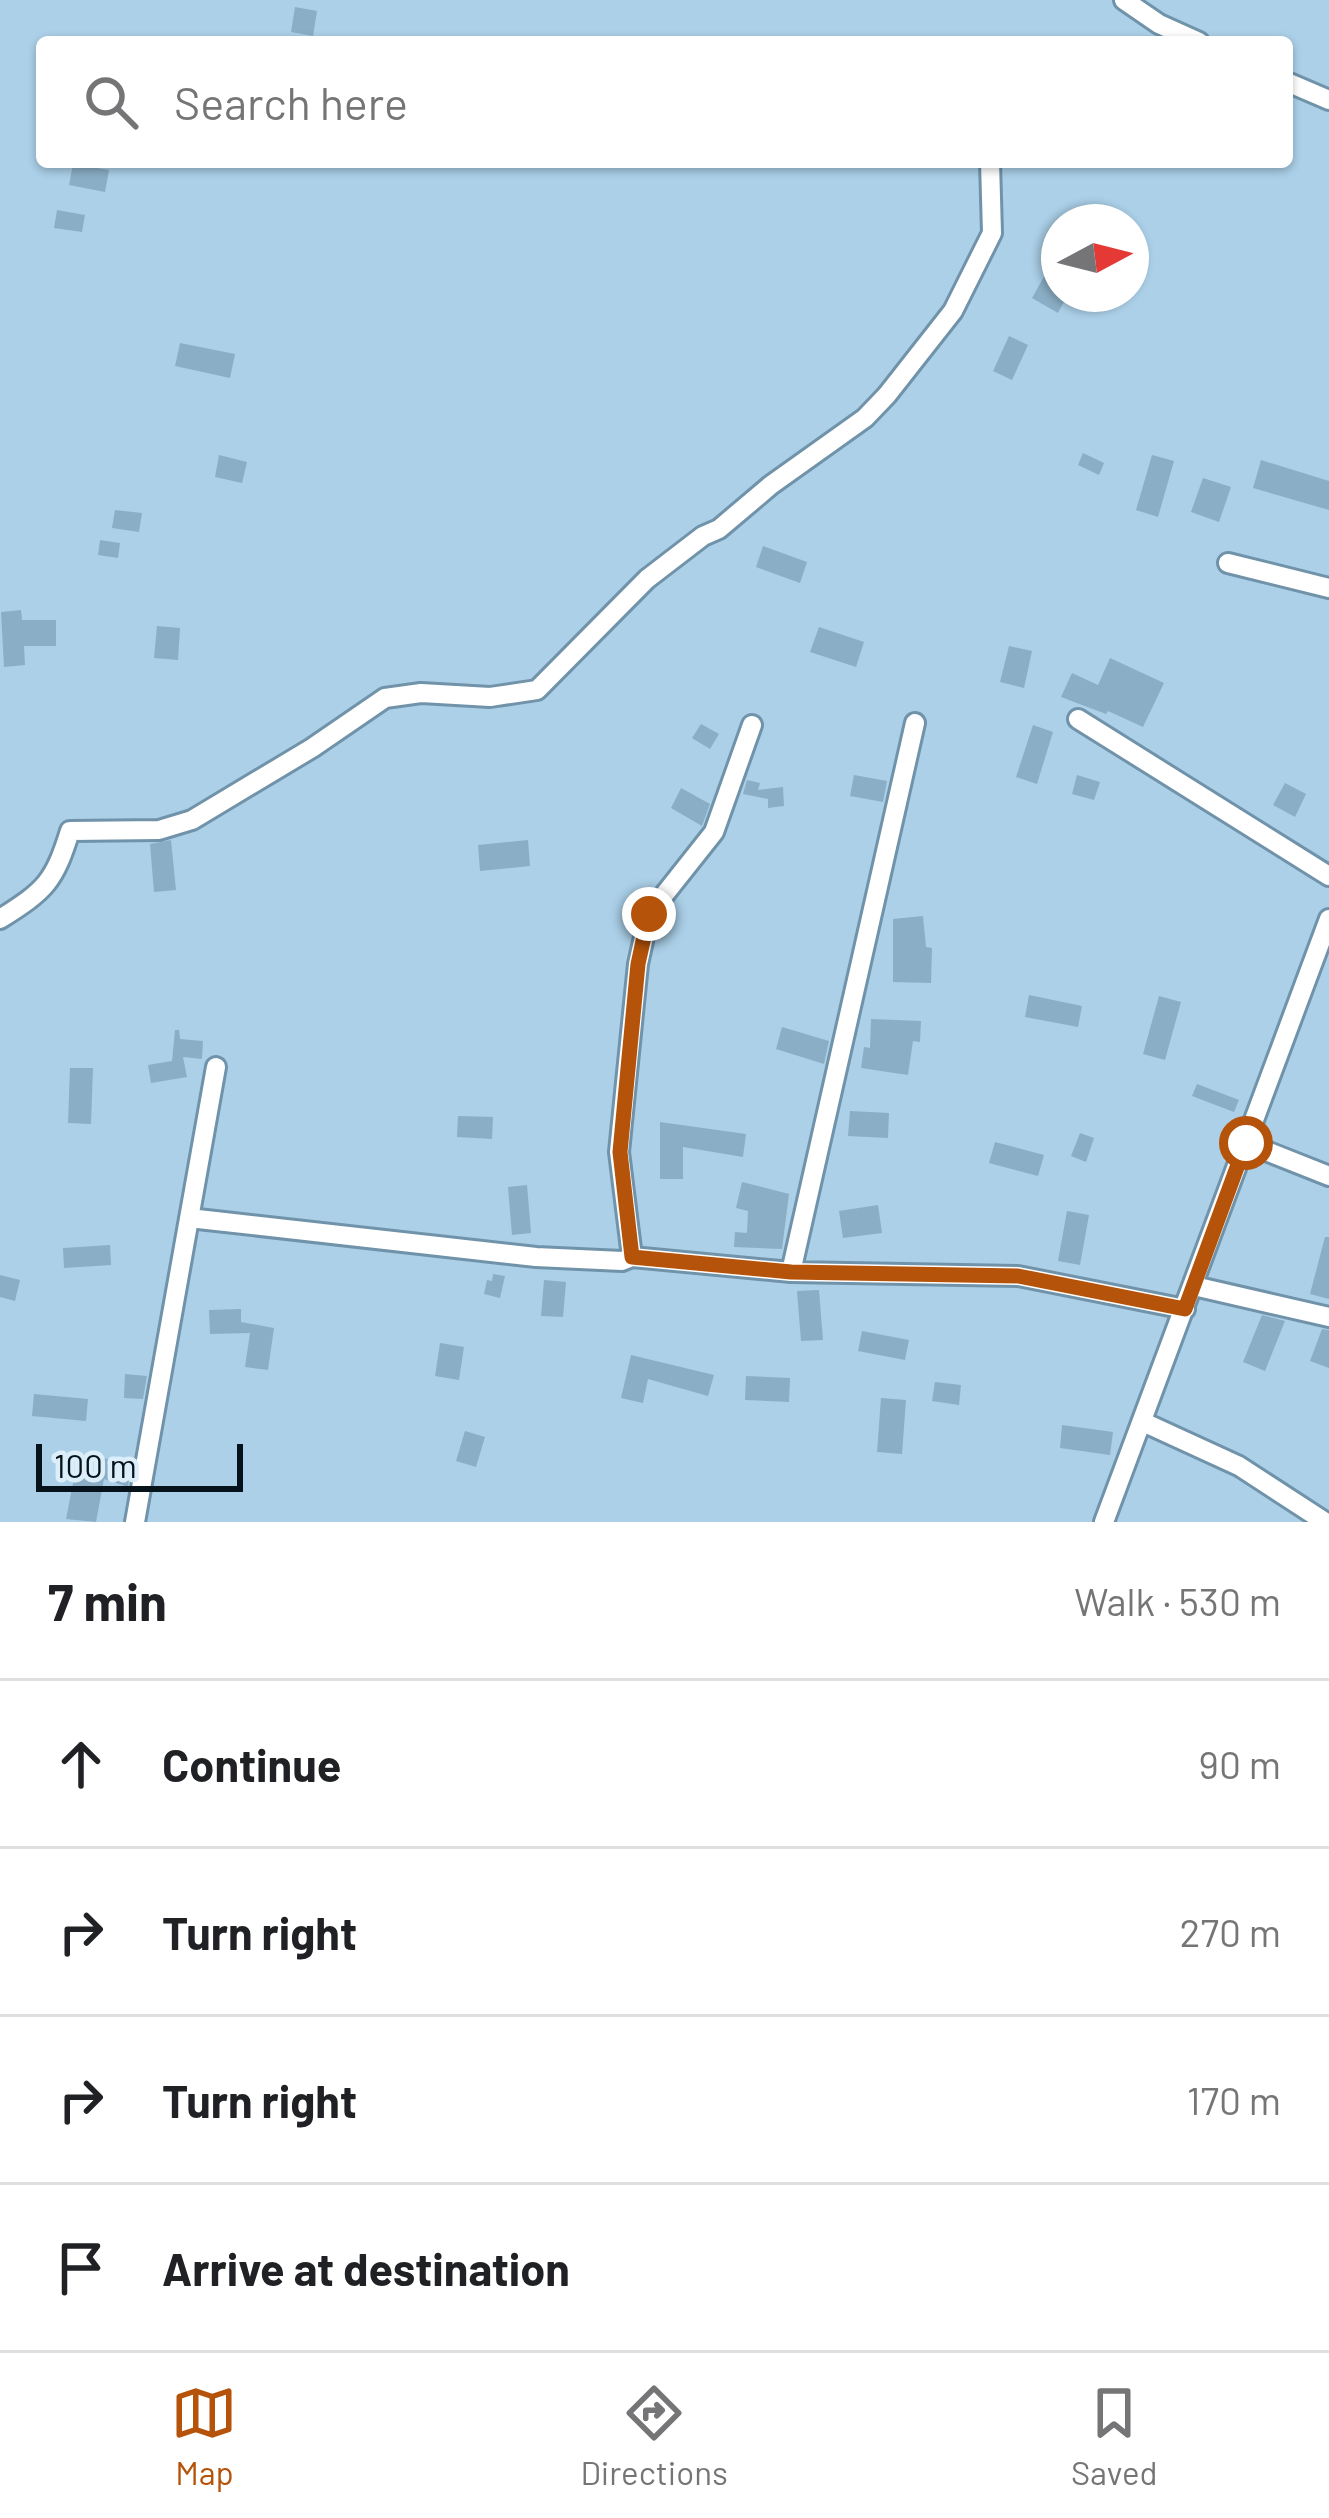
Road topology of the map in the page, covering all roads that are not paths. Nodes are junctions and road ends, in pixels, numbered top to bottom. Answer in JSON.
{"nodes":[{"id":1,"x":1124,"y":0,"type":"edge"},
{"id":2,"x":1186,"y":36,"type":"edge"},
{"id":3,"x":1293,"y":85,"type":"edge"},
{"id":4,"x":1329,"y":100,"type":"edge"},
{"id":5,"x":990,"y":168,"type":"edge"},
{"id":6,"x":1228,"y":563,"type":"dead end"},
{"id":7,"x":1329,"y":588,"type":"edge"},
{"id":8,"x":1078,"y":719,"type":"dead end"},
{"id":9,"x":915,"y":724,"type":"dead end"},
{"id":10,"x":752,"y":725,"type":"dead end"},
{"id":11,"x":1329,"y":876,"type":"edge"},
{"id":12,"x":0,"y":919,"type":"edge"},
{"id":13,"x":1329,"y":919,"type":"edge"},
{"id":14,"x":217,"y":1067,"type":"dead end"},
{"id":15,"x":1246,"y":1143,"type":"junction"},
{"id":16,"x":1329,"y":1176,"type":"edge"},
{"id":17,"x":189,"y":1217,"type":"junction"},
{"id":18,"x":632,"y":1257,"type":"junction"},
{"id":19,"x":791,"y":1272,"type":"junction"},
{"id":20,"x":1193,"y":1286,"type":"junction"},
{"id":21,"x":1185,"y":1309,"type":"junction"},
{"id":22,"x":1329,"y":1316,"type":"edge"},
{"id":23,"x":1143,"y":1422,"type":"junction"},
{"id":24,"x":135,"y":1522,"type":"edge"},
{"id":25,"x":1104,"y":1522,"type":"edge"},
{"id":26,"x":1325,"y":1522,"type":"edge"}],
"edges":[{"from":1,"to":2,"type":"street"},
{"from":3,"to":4,"type":"street"},
{"from":5,"to":12,"type":"street"},
{"from":6,"to":7,"type":"street"},
{"from":8,"to":11,"type":"street"},
{"from":9,"to":19,"type":"street"},
{"from":10,"to":18,"type":"street"},
{"from":13,"to":15,"type":"street"},
{"from":14,"to":17,"type":"street"},
{"from":15,"to":16,"type":"street"},
{"from":15,"to":20,"type":"street"},
{"from":17,"to":18,"type":"street"},
{"from":17,"to":24,"type":"street"},
{"from":18,"to":19,"type":"street"},
{"from":19,"to":21,"type":"street"},
{"from":20,"to":21,"type":"street"},
{"from":20,"to":22,"type":"street"},
{"from":21,"to":23,"type":"street"},
{"from":23,"to":25,"type":"street"},
{"from":23,"to":26,"type":"street"}]}
